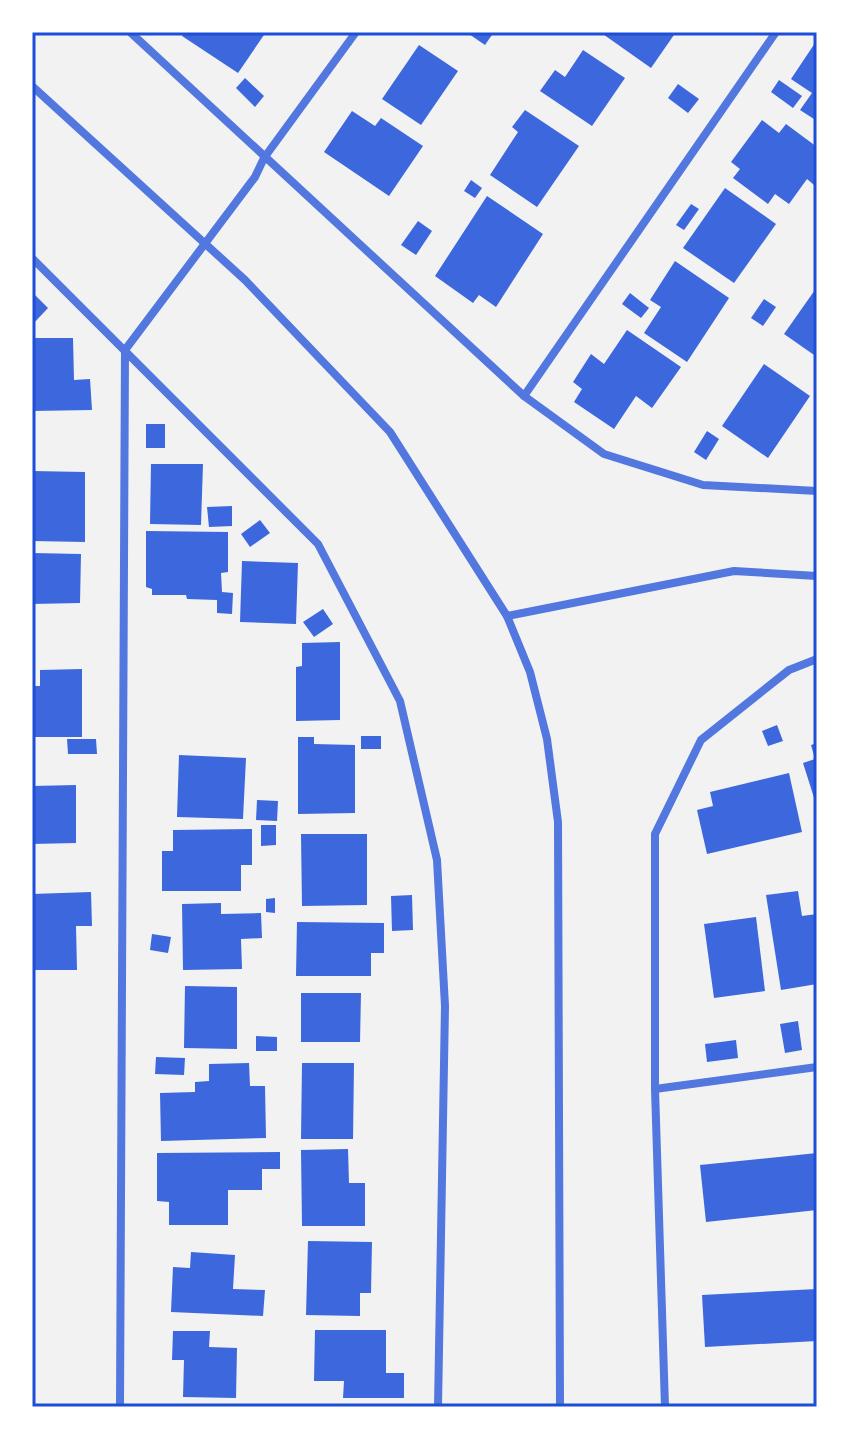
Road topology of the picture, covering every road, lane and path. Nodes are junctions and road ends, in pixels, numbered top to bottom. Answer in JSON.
{"nodes":[{"id":1,"x":130,"y":32,"type":"edge"},
{"id":2,"x":356,"y":32,"type":"edge"},
{"id":3,"x":776,"y":32,"type":"edge"},
{"id":4,"x":32,"y":86,"type":"edge"},
{"id":5,"x":264,"y":158,"type":"junction"},
{"id":6,"x":32,"y":258,"type":"edge"},
{"id":7,"x":125,"y":350,"type":"junction"},
{"id":8,"x":524,"y":396,"type":"junction"},
{"id":9,"x":817,"y":491,"type":"edge"},
{"id":10,"x":817,"y":576,"type":"edge"},
{"id":11,"x":507,"y":616,"type":"junction"},
{"id":12,"x":817,"y":659,"type":"edge"},
{"id":13,"x":817,"y":1067,"type":"edge"},
{"id":14,"x":655,"y":1089,"type":"junction"},
{"id":15,"x":120,"y":1407,"type":"edge"},
{"id":16,"x":438,"y":1407,"type":"edge"},
{"id":17,"x":560,"y":1407,"type":"edge"},
{"id":18,"x":665,"y":1407,"type":"edge"}],
"edges":[{"from":1,"to":5,"type":"street"},
{"from":2,"to":5,"type":"street"},
{"from":3,"to":8,"type":"street"},
{"from":4,"to":11,"type":"street"},
{"from":5,"to":7,"type":"street"},
{"from":5,"to":8,"type":"street"},
{"from":6,"to":7,"type":"street"},
{"from":7,"to":15,"type":"street"},
{"from":7,"to":16,"type":"street"},
{"from":8,"to":9,"type":"street"},
{"from":10,"to":11,"type":"street"},
{"from":11,"to":17,"type":"street"},
{"from":12,"to":14,"type":"street"},
{"from":13,"to":14,"type":"street"},
{"from":14,"to":18,"type":"street"}]}
